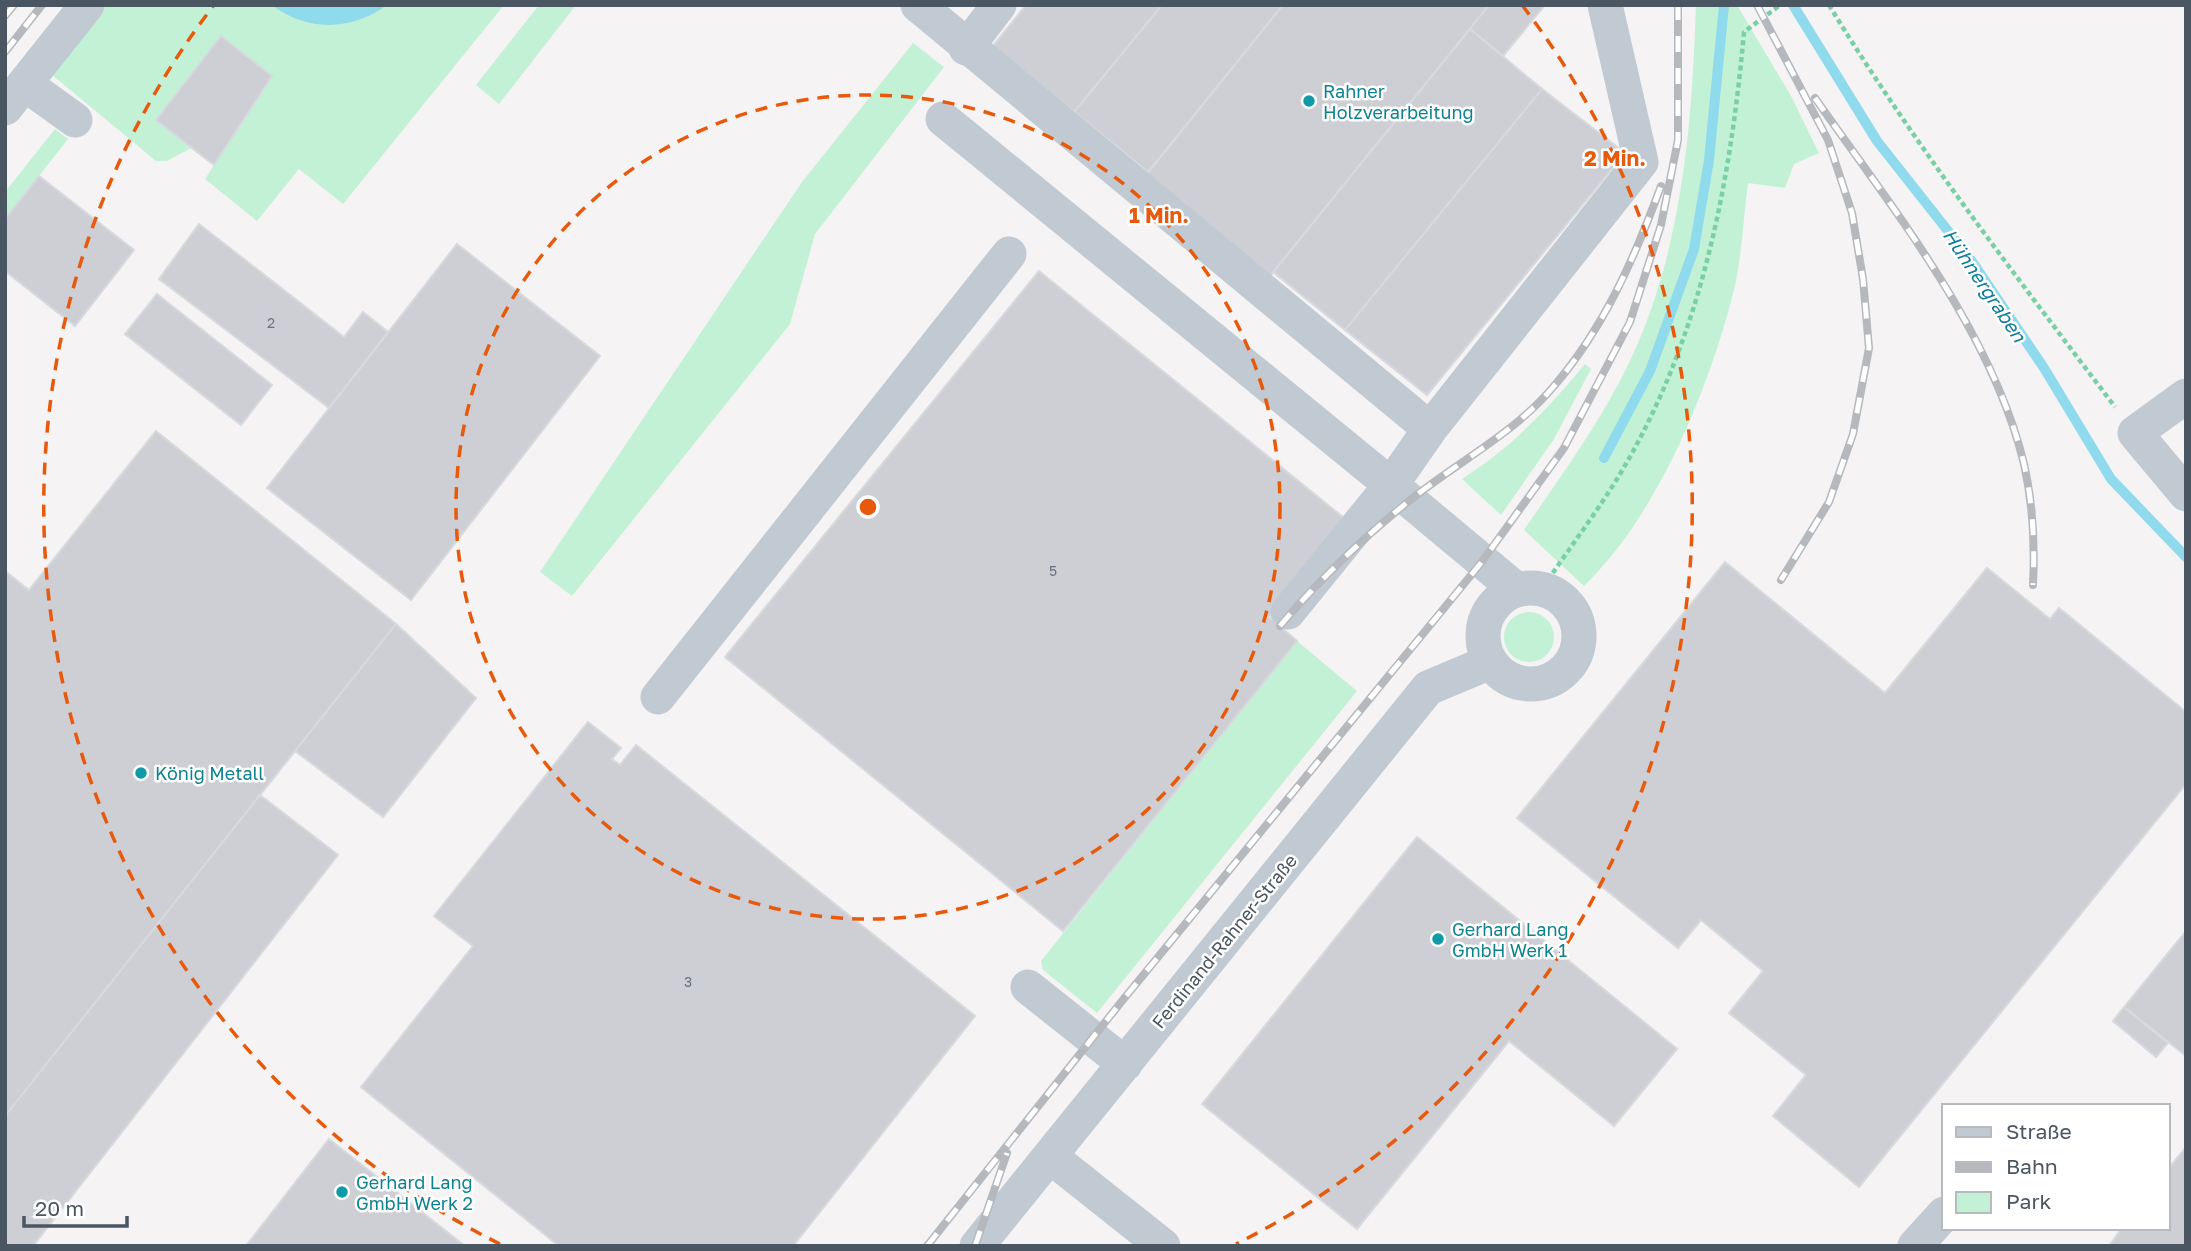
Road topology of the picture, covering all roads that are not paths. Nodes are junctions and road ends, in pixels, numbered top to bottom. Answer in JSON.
{"nodes":[{"id":1,"x":87,"y":5,"type":"edge"},
{"id":2,"x":918,"y":5,"type":"edge"},
{"id":3,"x":999,"y":5,"type":"edge"},
{"id":4,"x":1605,"y":5,"type":"edge"},
{"id":5,"x":966,"y":48,"type":"junction"},
{"id":6,"x":15,"y":96,"type":"edge"},
{"id":7,"x":943,"y":119,"type":"dead end"},
{"id":8,"x":75,"y":120,"type":"dead end"},
{"id":9,"x":1009,"y":254,"type":"dead end"},
{"id":10,"x":2186,"y":396,"type":"edge"},
{"id":11,"x":1430,"y":429,"type":"junction"},
{"id":12,"x":1391,"y":485,"type":"junction"},
{"id":13,"x":2186,"y":494,"type":"edge"},
{"id":14,"x":1529,"y":589,"type":"junction"},
{"id":15,"x":1288,"y":612,"type":"dead end"},
{"id":16,"x":1490,"y":662,"type":"junction"},
{"id":17,"x":658,"y":697,"type":"dead end"},
{"id":18,"x":1028,"y":987,"type":"dead end"},
{"id":19,"x":1125,"y":1064,"type":"junction"},
{"id":20,"x":1051,"y":1157,"type":"junction"},
{"id":21,"x":1942,"y":1216,"type":"edge"},
{"id":22,"x":977,"y":1246,"type":"edge"},
{"id":23,"x":1163,"y":1246,"type":"edge"},
{"id":24,"x":1914,"y":1246,"type":"edge"}],
"edges":[{"from":1,"to":6,"type":"street"},
{"from":2,"to":5,"type":"street"},
{"from":3,"to":5,"type":"street"},
{"from":4,"to":11,"type":"street"},
{"from":5,"to":11,"type":"street"},
{"from":6,"to":8,"type":"street"},
{"from":7,"to":12,"type":"street"},
{"from":9,"to":17,"type":"street"},
{"from":10,"to":13,"type":"street"},
{"from":11,"to":12,"type":"street"},
{"from":12,"to":14,"type":"street"},
{"from":12,"to":15,"type":"street"},
{"from":14,"to":16,"type":"street"},
{"from":14,"to":16,"type":"street"},
{"from":16,"to":19,"type":"street","name":"Ferdinand-Rahner-Straße"},
{"from":18,"to":19,"type":"street"},
{"from":19,"to":20,"type":"street","name":"Ferdinand-Rahner-Straße"},
{"from":20,"to":22,"type":"street","name":"Ferdinand-Rahner-Straße"},
{"from":20,"to":23,"type":"street"},
{"from":21,"to":24,"type":"street"}]}
